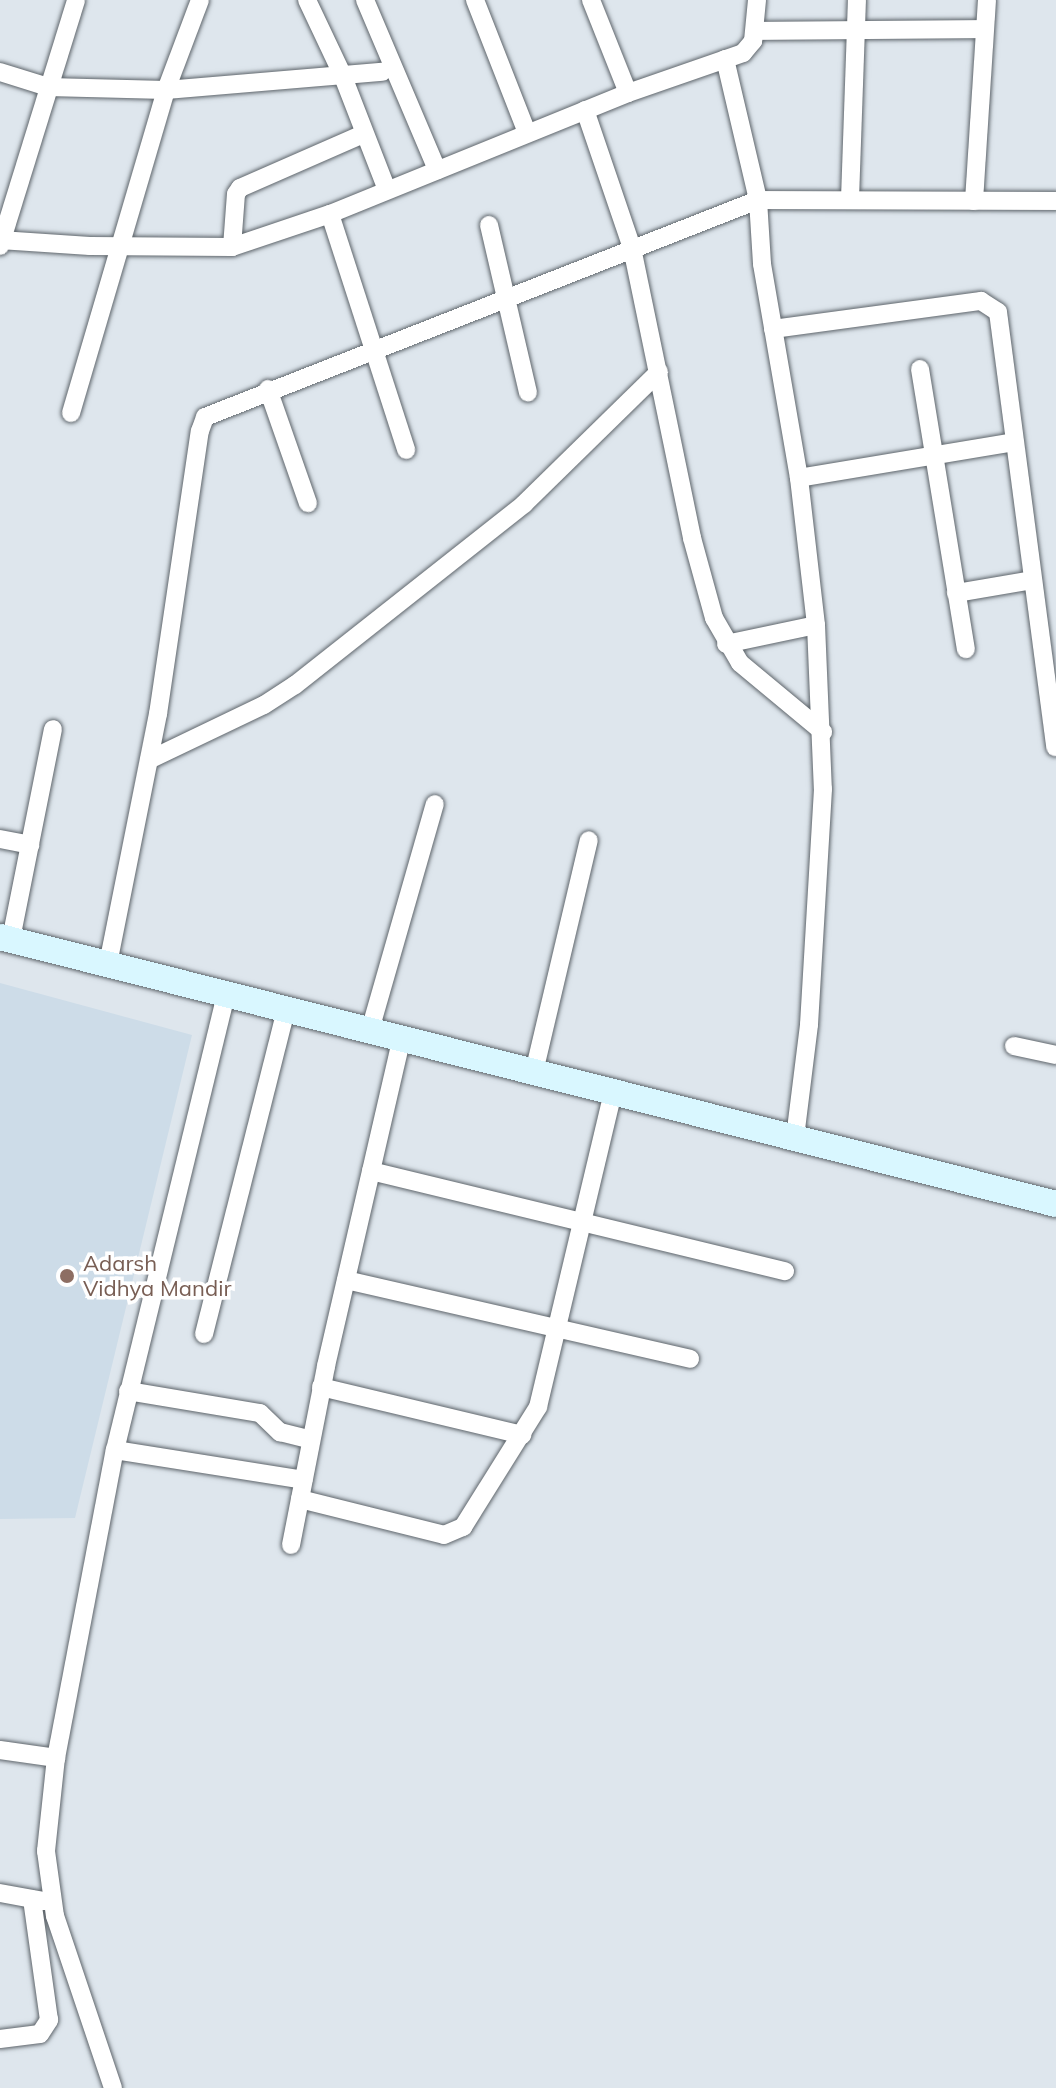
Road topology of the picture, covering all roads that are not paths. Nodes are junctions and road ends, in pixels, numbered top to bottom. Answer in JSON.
{"nodes":[{"id":1,"x":76,"y":0,"type":"edge"},
{"id":2,"x":200,"y":0,"type":"edge"},
{"id":3,"x":307,"y":0,"type":"edge"},
{"id":4,"x":365,"y":0,"type":"edge"},
{"id":5,"x":475,"y":0,"type":"edge"},
{"id":6,"x":591,"y":0,"type":"edge"},
{"id":7,"x":757,"y":0,"type":"edge"},
{"id":8,"x":857,"y":0,"type":"edge"},
{"id":9,"x":987,"y":0,"type":"edge"},
{"id":10,"x":983,"y":29,"type":"junction"},
{"id":11,"x":755,"y":31,"type":"junction"},
{"id":12,"x":856,"y":31,"type":"junction"},
{"id":13,"x":725,"y":59,"type":"junction"},
{"id":14,"x":0,"y":72,"type":"edge"},
{"id":15,"x":382,"y":72,"type":"dead end"},
{"id":16,"x":342,"y":74,"type":"junction"},
{"id":17,"x":48,"y":87,"type":"junction"},
{"id":18,"x":166,"y":90,"type":"junction"},
{"id":19,"x":628,"y":93,"type":"junction"},
{"id":20,"x":585,"y":110,"type":"junction"},
{"id":21,"x":527,"y":133,"type":"junction"},
{"id":22,"x":363,"y":134,"type":"junction"},
{"id":23,"x":437,"y":170,"type":"junction"},
{"id":24,"x":387,"y":190,"type":"junction"},
{"id":25,"x":850,"y":199,"type":"junction"},
{"id":26,"x":758,"y":200,"type":"junction"},
{"id":27,"x":974,"y":201,"type":"junction"},
{"id":28,"x":1056,"y":201,"type":"edge"},
{"id":29,"x":330,"y":214,"type":"junction"},
{"id":30,"x":489,"y":225,"type":"dead end"},
{"id":31,"x":1,"y":242,"type":"edge"},
{"id":32,"x":120,"y":244,"type":"junction"},
{"id":33,"x":232,"y":247,"type":"junction"},
{"id":34,"x":632,"y":248,"type":"junction"},
{"id":35,"x":505,"y":298,"type":"junction"},
{"id":36,"x":773,"y":329,"type":"junction"},
{"id":37,"x":372,"y":350,"type":"junction"},
{"id":38,"x":920,"y":369,"type":"dead end"},
{"id":39,"x":659,"y":372,"type":"junction"},
{"id":40,"x":268,"y":389,"type":"junction"},
{"id":41,"x":528,"y":393,"type":"dead end"},
{"id":42,"x":71,"y":413,"type":"dead end"},
{"id":43,"x":1014,"y":442,"type":"junction"},
{"id":44,"x":406,"y":450,"type":"dead end"},
{"id":45,"x":932,"y":456,"type":"junction"},
{"id":46,"x":799,"y":478,"type":"junction"},
{"id":47,"x":308,"y":503,"type":"dead end"},
{"id":48,"x":1032,"y":580,"type":"junction"},
{"id":49,"x":956,"y":593,"type":"junction"},
{"id":50,"x":816,"y":625,"type":"junction"},
{"id":51,"x":726,"y":644,"type":"junction"},
{"id":52,"x":966,"y":649,"type":"dead end"},
{"id":53,"x":53,"y":729,"type":"dead end"},
{"id":54,"x":823,"y":732,"type":"junction"},
{"id":55,"x":1055,"y":747,"type":"edge"},
{"id":56,"x":149,"y":760,"type":"junction"},
{"id":57,"x":435,"y":804,"type":"dead end"},
{"id":58,"x":0,"y":839,"type":"edge"},
{"id":59,"x":589,"y":840,"type":"dead end"},
{"id":60,"x":30,"y":845,"type":"junction"},
{"id":61,"x":6,"y":938,"type":"edge"},
{"id":62,"x":108,"y":964,"type":"junction"},
{"id":63,"x":226,"y":993,"type":"junction"},
{"id":64,"x":286,"y":1009,"type":"junction"},
{"id":65,"x":370,"y":1030,"type":"junction"},
{"id":66,"x":402,"y":1038,"type":"junction"},
{"id":67,"x":1014,"y":1046,"type":"dead end"},
{"id":68,"x":1056,"y":1055,"type":"edge"},
{"id":69,"x":534,"y":1072,"type":"junction"},
{"id":70,"x":613,"y":1092,"type":"junction"},
{"id":71,"x":795,"y":1138,"type":"junction"},
{"id":72,"x":371,"y":1171,"type":"junction"},
{"id":73,"x":1056,"y":1204,"type":"edge"},
{"id":74,"x":582,"y":1220,"type":"junction"},
{"id":75,"x":785,"y":1271,"type":"dead end"},
{"id":76,"x":346,"y":1280,"type":"junction"},
{"id":77,"x":555,"y":1329,"type":"junction"},
{"id":78,"x":204,"y":1334,"type":"dead end"},
{"id":79,"x":690,"y":1359,"type":"dead end"},
{"id":80,"x":321,"y":1387,"type":"junction"},
{"id":81,"x":128,"y":1391,"type":"junction"},
{"id":82,"x":522,"y":1435,"type":"junction"},
{"id":83,"x":311,"y":1440,"type":"junction"},
{"id":84,"x":115,"y":1450,"type":"junction"},
{"id":85,"x":304,"y":1480,"type":"junction"},
{"id":86,"x":300,"y":1499,"type":"junction"},
{"id":87,"x":291,"y":1545,"type":"dead end"},
{"id":88,"x":0,"y":1750,"type":"edge"},
{"id":89,"x":56,"y":1758,"type":"junction"},
{"id":90,"x":0,"y":1893,"type":"edge"},
{"id":91,"x":32,"y":1899,"type":"junction"},
{"id":92,"x":52,"y":1903,"type":"junction"},
{"id":93,"x":0,"y":2039,"type":"edge"},
{"id":94,"x":113,"y":2088,"type":"edge"}],
"edges":[{"from":1,"to":17,"type":"street"},
{"from":2,"to":18,"type":"street"},
{"from":3,"to":16,"type":"street"},
{"from":4,"to":23,"type":"street"},
{"from":5,"to":21,"type":"street"},
{"from":6,"to":19,"type":"street"},
{"from":7,"to":11,"type":"street"},
{"from":8,"to":12,"type":"street"},
{"from":9,"to":10,"type":"street"},
{"from":10,"to":12,"type":"street"},
{"from":10,"to":27,"type":"street"},
{"from":11,"to":12,"type":"street"},
{"from":11,"to":13,"type":"street"},
{"from":12,"to":25,"type":"street"},
{"from":13,"to":19,"type":"street"},
{"from":13,"to":26,"type":"street"},
{"from":14,"to":17,"type":"street"},
{"from":15,"to":16,"type":"street"},
{"from":16,"to":18,"type":"street"},
{"from":16,"to":22,"type":"street"},
{"from":17,"to":18,"type":"street"},
{"from":17,"to":31,"type":"street"},
{"from":18,"to":32,"type":"street"},
{"from":19,"to":20,"type":"street"},
{"from":20,"to":21,"type":"street"},
{"from":20,"to":34,"type":"street"},
{"from":21,"to":23,"type":"street"},
{"from":22,"to":24,"type":"street"},
{"from":22,"to":33,"type":"street"},
{"from":23,"to":24,"type":"street"},
{"from":24,"to":29,"type":"street"},
{"from":25,"to":26,"type":"street"},
{"from":25,"to":27,"type":"street"},
{"from":26,"to":34,"type":"street"},
{"from":26,"to":36,"type":"street"},
{"from":27,"to":28,"type":"street"},
{"from":29,"to":33,"type":"street"},
{"from":29,"to":37,"type":"street"},
{"from":30,"to":35,"type":"street"},
{"from":31,"to":32,"type":"street"},
{"from":32,"to":33,"type":"street"},
{"from":32,"to":42,"type":"street"},
{"from":34,"to":35,"type":"street"},
{"from":34,"to":39,"type":"street"},
{"from":35,"to":37,"type":"street"},
{"from":35,"to":41,"type":"street"},
{"from":36,"to":43,"type":"street"},
{"from":36,"to":46,"type":"street"},
{"from":37,"to":40,"type":"street"},
{"from":37,"to":44,"type":"street"},
{"from":38,"to":45,"type":"street"},
{"from":39,"to":51,"type":"street"},
{"from":39,"to":56,"type":"street"},
{"from":40,"to":47,"type":"street"},
{"from":40,"to":56,"type":"street"},
{"from":43,"to":45,"type":"street"},
{"from":43,"to":48,"type":"street"},
{"from":45,"to":46,"type":"street"},
{"from":45,"to":49,"type":"street"},
{"from":46,"to":50,"type":"street"},
{"from":48,"to":49,"type":"street"},
{"from":48,"to":55,"type":"street"},
{"from":49,"to":52,"type":"street"},
{"from":50,"to":51,"type":"street"},
{"from":50,"to":54,"type":"street"},
{"from":51,"to":54,"type":"street"},
{"from":53,"to":60,"type":"street"},
{"from":54,"to":71,"type":"street"},
{"from":56,"to":62,"type":"street"},
{"from":57,"to":65,"type":"street"},
{"from":58,"to":60,"type":"street"},
{"from":59,"to":69,"type":"street"},
{"from":60,"to":61,"type":"street"},
{"from":61,"to":62,"type":"main road"},
{"from":62,"to":63,"type":"main road"},
{"from":63,"to":64,"type":"main road"},
{"from":63,"to":81,"type":"street"},
{"from":64,"to":65,"type":"main road"},
{"from":64,"to":78,"type":"street"},
{"from":65,"to":66,"type":"main road"},
{"from":66,"to":69,"type":"main road"},
{"from":66,"to":72,"type":"street"},
{"from":67,"to":68,"type":"street"},
{"from":69,"to":70,"type":"main road"},
{"from":70,"to":71,"type":"main road"},
{"from":70,"to":74,"type":"street"},
{"from":71,"to":73,"type":"main road"},
{"from":72,"to":74,"type":"street"},
{"from":72,"to":76,"type":"street"},
{"from":74,"to":75,"type":"street"},
{"from":74,"to":77,"type":"street"},
{"from":76,"to":77,"type":"street"},
{"from":76,"to":80,"type":"street"},
{"from":77,"to":79,"type":"street"},
{"from":77,"to":82,"type":"street"},
{"from":80,"to":82,"type":"street"},
{"from":80,"to":83,"type":"street"},
{"from":81,"to":83,"type":"street"},
{"from":81,"to":84,"type":"street"},
{"from":82,"to":86,"type":"street"},
{"from":83,"to":85,"type":"street"},
{"from":84,"to":85,"type":"street"},
{"from":84,"to":89,"type":"street"},
{"from":85,"to":86,"type":"street"},
{"from":86,"to":87,"type":"street"},
{"from":88,"to":89,"type":"street"},
{"from":89,"to":92,"type":"street"},
{"from":90,"to":91,"type":"street"},
{"from":91,"to":92,"type":"street"},
{"from":91,"to":93,"type":"street"},
{"from":92,"to":94,"type":"street"}]}
